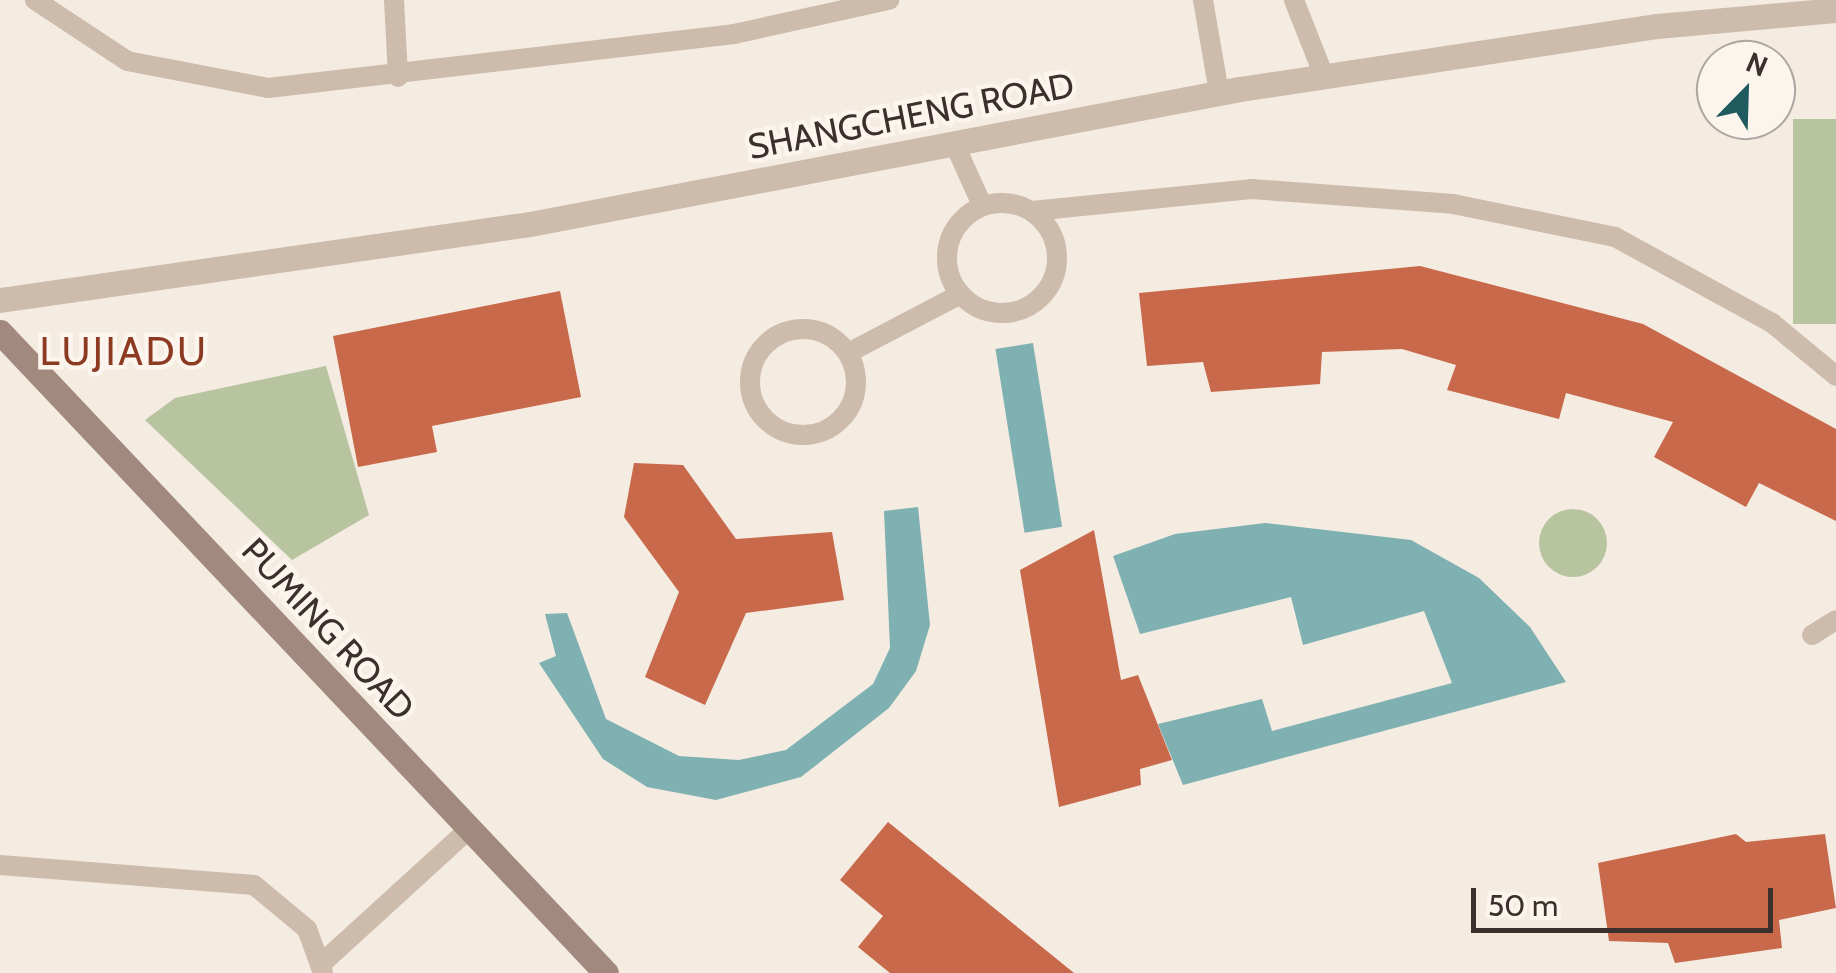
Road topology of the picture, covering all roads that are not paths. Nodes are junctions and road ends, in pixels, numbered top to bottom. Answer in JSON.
{"nodes":[{"id":1,"x":35,"y":0,"type":"edge"},
{"id":2,"x":394,"y":0,"type":"edge"},
{"id":3,"x":889,"y":0,"type":"edge"},
{"id":4,"x":1204,"y":0,"type":"edge"},
{"id":5,"x":1294,"y":0,"type":"edge"},
{"id":6,"x":1836,"y":10,"type":"edge"},
{"id":7,"x":1324,"y":76,"type":"junction"},
{"id":8,"x":398,"y":77,"type":"junction"},
{"id":9,"x":1219,"y":93,"type":"junction"},
{"id":10,"x":954,"y":143,"type":"junction"},
{"id":11,"x":982,"y":206,"type":"junction"},
{"id":12,"x":1032,"y":211,"type":"junction"},
{"id":13,"x":960,"y":294,"type":"junction"},
{"id":14,"x":0,"y":300,"type":"edge"},
{"id":15,"x":0,"y":332,"type":"edge"},
{"id":16,"x":848,"y":353,"type":"junction"},
{"id":17,"x":1836,"y":376,"type":"edge"},
{"id":18,"x":1836,"y":620,"type":"edge"},
{"id":19,"x":1812,"y":635,"type":"dead end"},
{"id":20,"x":470,"y":829,"type":"junction"},
{"id":21,"x":0,"y":865,"type":"edge"},
{"id":22,"x":322,"y":969,"type":"edge"},
{"id":23,"x":606,"y":973,"type":"edge"}],
"edges":[{"from":1,"to":8,"type":"lane"},
{"from":2,"to":8,"type":"lane"},
{"from":3,"to":8,"type":"lane"},
{"from":4,"to":9,"type":"lane"},
{"from":5,"to":7,"type":"lane"},
{"from":6,"to":7,"type":"street","name":"SHANGCHENG ROAD"},
{"from":7,"to":9,"type":"street","name":"SHANGCHENG ROAD"},
{"from":9,"to":10,"type":"street","name":"SHANGCHENG ROAD"},
{"from":10,"to":11,"type":"lane"},
{"from":10,"to":14,"type":"street","name":"SHANGCHENG ROAD"},
{"from":11,"to":12,"type":"lane"},
{"from":11,"to":13,"type":"lane"},
{"from":12,"to":13,"type":"lane"},
{"from":12,"to":17,"type":"lane"},
{"from":13,"to":16,"type":"lane"},
{"from":15,"to":20,"type":"main road","name":"PUMING ROAD"},
{"from":16,"to":16,"type":"lane"},
{"from":18,"to":19,"type":"lane"},
{"from":20,"to":22,"type":"lane"},
{"from":20,"to":23,"type":"main road","name":"PUMING ROAD"},
{"from":21,"to":22,"type":"lane"}]}
